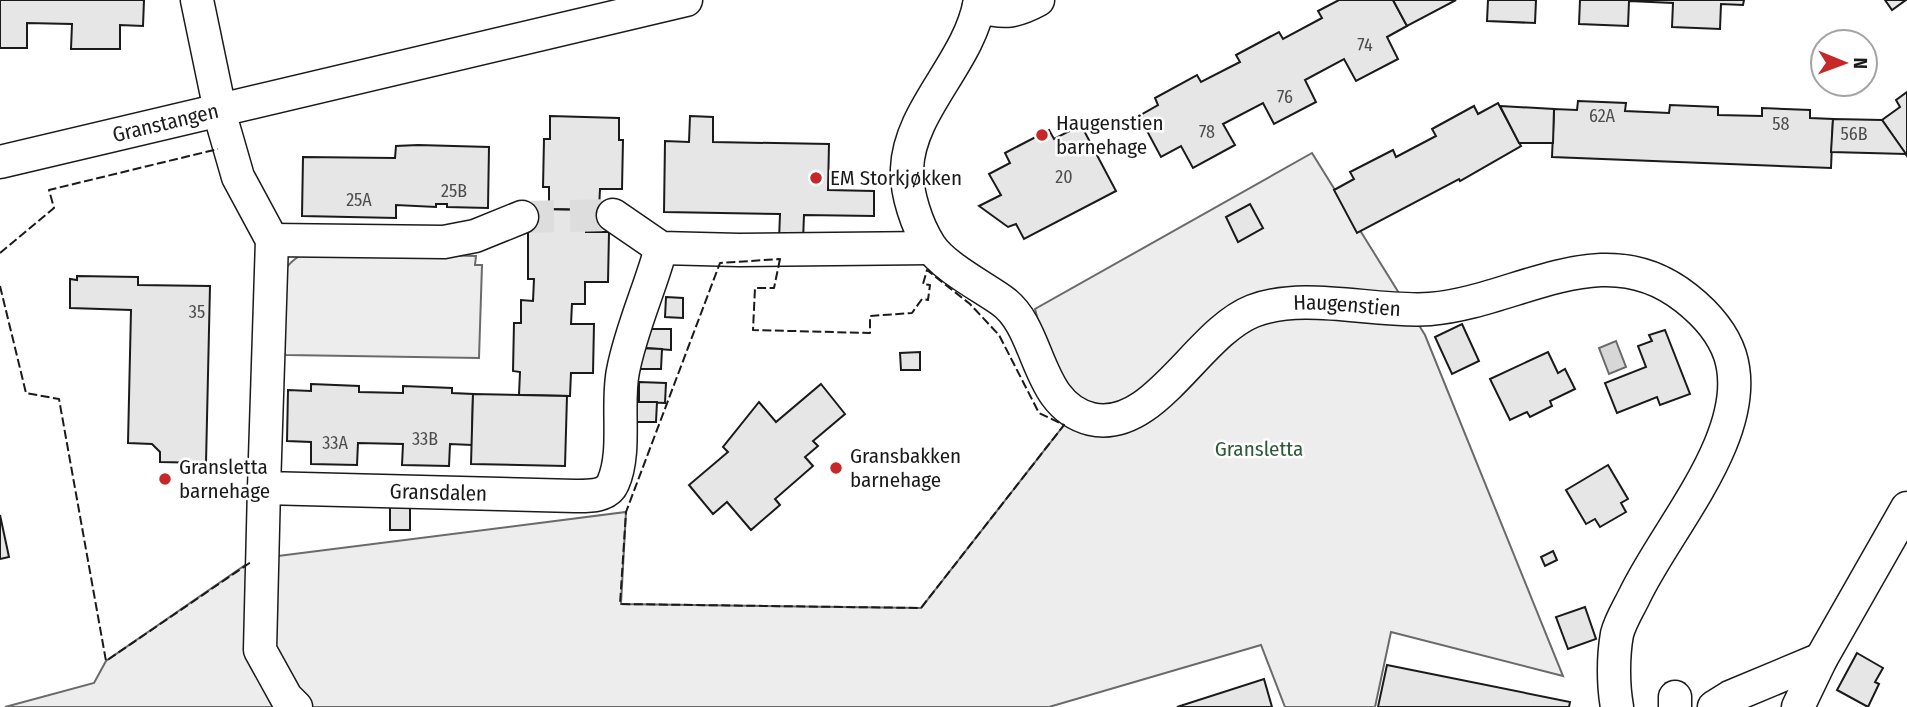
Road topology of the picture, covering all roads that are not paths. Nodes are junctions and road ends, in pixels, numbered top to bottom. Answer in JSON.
{"nodes":[{"id":1,"x":197,"y":0,"type":"edge"},
{"id":2,"x":686,"y":0,"type":"edge"},
{"id":3,"x":1038,"y":0,"type":"edge"},
{"id":4,"x":980,"y":3,"type":"edge"},
{"id":5,"x":220,"y":111,"type":"junction"},
{"id":6,"x":0,"y":162,"type":"edge"},
{"id":7,"x":613,"y":215,"type":"tunnel mouth"},
{"id":8,"x":522,"y":217,"type":"tunnel mouth"},
{"id":9,"x":272,"y":240,"type":"junction"},
{"id":10,"x":661,"y":248,"type":"junction"},
{"id":11,"x":931,"y":248,"type":"junction"},
{"id":12,"x":264,"y":488,"type":"junction"},
{"id":13,"x":1907,"y":508,"type":"edge"},
{"id":14,"x":1821,"y":659,"type":"junction"},
{"id":15,"x":296,"y":707,"type":"edge"},
{"id":16,"x":1617,"y":707,"type":"edge"},
{"id":17,"x":1714,"y":707,"type":"edge"},
{"id":18,"x":1798,"y":707,"type":"edge"}],
"edges":[{"from":1,"to":5,"type":"street","name":"Granstangen"},
{"from":2,"to":5,"type":"street"},
{"from":3,"to":4,"type":"street"},
{"from":4,"to":11,"type":"street"},
{"from":5,"to":6,"type":"street","name":"Granstangen"},
{"from":5,"to":9,"type":"street"},
{"from":7,"to":10,"type":"street"},
{"from":8,"to":9,"type":"street"},
{"from":9,"to":12,"type":"street"},
{"from":10,"to":11,"type":"street"},
{"from":10,"to":12,"type":"street","name":"Gransdalen"},
{"from":11,"to":16,"type":"street","name":"Haugenstien"},
{"from":12,"to":15,"type":"street"},
{"from":13,"to":14,"type":"street"},
{"from":14,"to":17,"type":"street"},
{"from":14,"to":18,"type":"street"}]}
